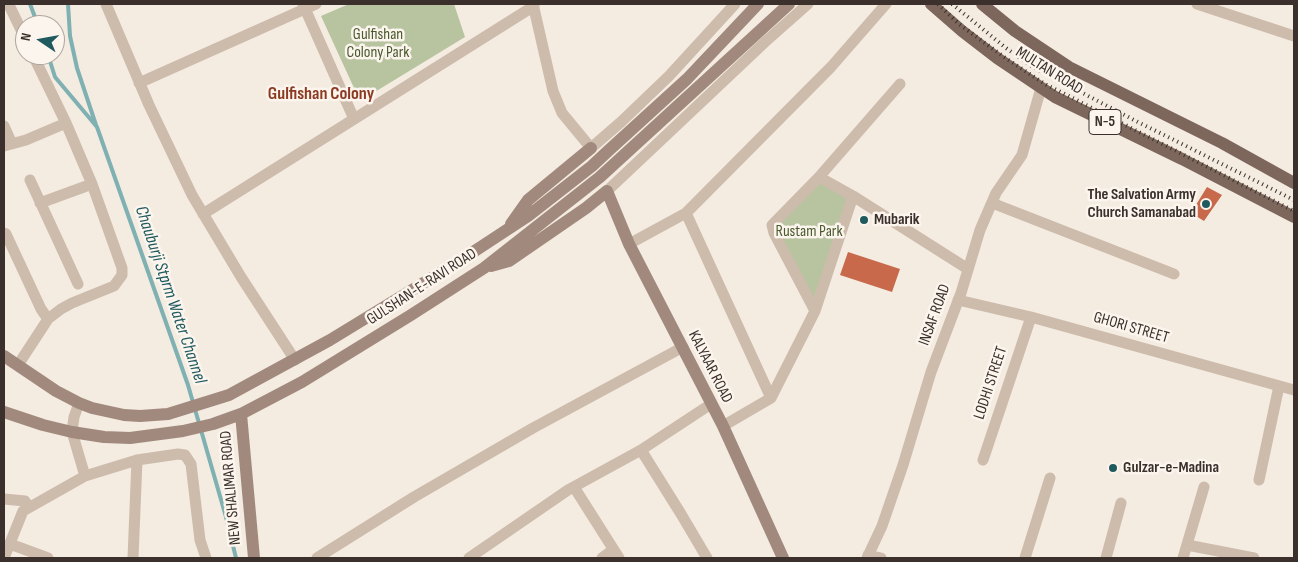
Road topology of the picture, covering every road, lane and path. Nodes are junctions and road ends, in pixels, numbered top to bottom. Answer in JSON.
{"nodes":[{"id":1,"x":106,"y":4,"type":"edge"},
{"id":2,"x":735,"y":4,"type":"edge"},
{"id":3,"x":758,"y":4,"type":"edge"},
{"id":4,"x":789,"y":4,"type":"edge"},
{"id":5,"x":808,"y":4,"type":"edge"},
{"id":6,"x":886,"y":4,"type":"edge"},
{"id":7,"x":931,"y":4,"type":"edge"},
{"id":8,"x":982,"y":4,"type":"edge"},
{"id":9,"x":1197,"y":4,"type":"edge"},
{"id":10,"x":308,"y":5,"type":"edge"},
{"id":11,"x":533,"y":5,"type":"edge"},
{"id":12,"x":1294,"y":36,"type":"edge"},
{"id":13,"x":39,"y":65,"type":"edge"},
{"id":14,"x":139,"y":84,"type":"junction"},
{"id":15,"x":900,"y":84,"type":"dead end"},
{"id":16,"x":1041,"y":88,"type":"junction"},
{"id":17,"x":354,"y":119,"type":"junction"},
{"id":18,"x":66,"y":123,"type":"junction"},
{"id":19,"x":4,"y":126,"type":"edge"},
{"id":20,"x":8,"y":145,"type":"edge"},
{"id":21,"x":590,"y":148,"type":"junction"},
{"id":22,"x":819,"y":176,"type":"junction"},
{"id":23,"x":30,"y":180,"type":"dead end"},
{"id":24,"x":1294,"y":183,"type":"edge"},
{"id":25,"x":92,"y":184,"type":"junction"},
{"id":26,"x":607,"y":191,"type":"junction"},
{"id":27,"x":853,"y":196,"type":"junction"},
{"id":28,"x":40,"y":203,"type":"junction"},
{"id":29,"x":992,"y":203,"type":"junction"},
{"id":30,"x":686,"y":213,"type":"junction"},
{"id":31,"x":203,"y":214,"type":"junction"},
{"id":32,"x":1294,"y":216,"type":"edge"},
{"id":33,"x":507,"y":230,"type":"junction"},
{"id":34,"x":4,"y":233,"type":"edge"},
{"id":35,"x":629,"y":244,"type":"junction"},
{"id":36,"x":484,"y":268,"type":"junction"},
{"id":37,"x":968,"y":269,"type":"junction"},
{"id":38,"x":1174,"y":274,"type":"dead end"},
{"id":39,"x":78,"y":284,"type":"dead end"},
{"id":40,"x":958,"y":300,"type":"junction"},
{"id":41,"x":815,"y":311,"type":"junction"},
{"id":42,"x":1031,"y":317,"type":"junction"},
{"id":43,"x":48,"y":319,"type":"junction"},
{"id":44,"x":319,"y":346,"type":"junction"},
{"id":45,"x":682,"y":347,"type":"junction"},
{"id":46,"x":4,"y":356,"type":"edge"},
{"id":47,"x":295,"y":360,"type":"junction"},
{"id":48,"x":328,"y":364,"type":"junction"},
{"id":49,"x":18,"y":365,"type":"junction"},
{"id":50,"x":1279,"y":386,"type":"junction"},
{"id":51,"x":1294,"y":390,"type":"edge"},
{"id":52,"x":771,"y":398,"type":"junction"},
{"id":53,"x":79,"y":403,"type":"junction"},
{"id":54,"x":710,"y":404,"type":"junction"},
{"id":55,"x":4,"y":412,"type":"edge"},
{"id":56,"x":236,"y":416,"type":"junction"},
{"id":57,"x":723,"y":426,"type":"junction"},
{"id":58,"x":72,"y":432,"type":"junction"},
{"id":59,"x":641,"y":450,"type":"junction"},
{"id":60,"x":137,"y":460,"type":"junction"},
{"id":61,"x":983,"y":460,"type":"dead end"},
{"id":62,"x":85,"y":476,"type":"junction"},
{"id":63,"x":1050,"y":478,"type":"dead end"},
{"id":64,"x":1258,"y":480,"type":"dead end"},
{"id":65,"x":574,"y":487,"type":"junction"},
{"id":66,"x":1204,"y":487,"type":"dead end"},
{"id":67,"x":4,"y":499,"type":"edge"},
{"id":68,"x":1121,"y":503,"type":"dead end"},
{"id":69,"x":28,"y":506,"type":"junction"},
{"id":70,"x":10,"y":544,"type":"junction"},
{"id":71,"x":1187,"y":545,"type":"junction"},
{"id":72,"x":616,"y":554,"type":"edge"},
{"id":73,"x":868,"y":556,"type":"edge"},
{"id":74,"x":4,"y":558,"type":"edge"},
{"id":75,"x":48,"y":558,"type":"edge"},
{"id":76,"x":134,"y":558,"type":"edge"},
{"id":77,"x":206,"y":558,"type":"edge"},
{"id":78,"x":254,"y":558,"type":"edge"},
{"id":79,"x":317,"y":558,"type":"edge"},
{"id":80,"x":469,"y":558,"type":"edge"},
{"id":81,"x":602,"y":558,"type":"edge"},
{"id":82,"x":707,"y":558,"type":"edge"},
{"id":83,"x":783,"y":558,"type":"edge"},
{"id":84,"x":881,"y":558,"type":"edge"},
{"id":85,"x":1025,"y":558,"type":"edge"},
{"id":86,"x":1106,"y":558,"type":"edge"},
{"id":87,"x":1182,"y":558,"type":"edge"},
{"id":88,"x":1254,"y":558,"type":"edge"}],
"edges":[{"from":1,"to":14,"type":"street"},
{"from":2,"to":21,"type":"street"},
{"from":3,"to":33,"type":"main road","name":"GULSHAN-E-RAVI ROAD"},
{"from":4,"to":36,"type":"main road","name":"GULSHAN-E-RAVI ROAD"},
{"from":5,"to":26,"type":"street"},
{"from":6,"to":30,"type":"street"},
{"from":7,"to":16,"type":"main road","name":"MULTAN ROAD","number":"N-5"},
{"from":8,"to":24,"type":"main road","name":"MULTAN ROAD","number":"N-5"},
{"from":9,"to":12,"type":"street"},
{"from":10,"to":14,"type":"street"},
{"from":10,"to":17,"type":"street"},
{"from":11,"to":17,"type":"street"},
{"from":11,"to":21,"type":"street"},
{"from":13,"to":18,"type":"street"},
{"from":14,"to":31,"type":"street"},
{"from":15,"to":22,"type":"street"},
{"from":16,"to":29,"type":"street","name":"INSAF ROAD"},
{"from":16,"to":32,"type":"main road","name":"MULTAN ROAD","number":"N-5"},
{"from":17,"to":31,"type":"street"},
{"from":18,"to":20,"type":"street"},
{"from":18,"to":25,"type":"street"},
{"from":19,"to":20,"type":"street"},
{"from":21,"to":33,"type":"main road"},
{"from":22,"to":27,"type":"street"},
{"from":22,"to":41,"type":"street"},
{"from":23,"to":28,"type":"street"},
{"from":25,"to":28,"type":"street"},
{"from":25,"to":43,"type":"street"},
{"from":26,"to":35,"type":"main road","name":"KALYAAR ROAD"},
{"from":26,"to":36,"type":"main road"},
{"from":27,"to":37,"type":"street"},
{"from":27,"to":41,"type":"street"},
{"from":28,"to":39,"type":"street"},
{"from":29,"to":37,"type":"street","name":"INSAF ROAD"},
{"from":29,"to":38,"type":"street"},
{"from":30,"to":35,"type":"street"},
{"from":30,"to":52,"type":"street"},
{"from":31,"to":47,"type":"street"},
{"from":33,"to":44,"type":"main road","name":"GULSHAN-E-RAVI ROAD"},
{"from":34,"to":43,"type":"street"},
{"from":35,"to":45,"type":"main road","name":"KALYAAR ROAD"},
{"from":36,"to":48,"type":"main road","name":"GULSHAN-E-RAVI ROAD"},
{"from":37,"to":40,"type":"street","name":"INSAF ROAD"},
{"from":40,"to":42,"type":"street","name":"GHORI STREET"},
{"from":40,"to":73,"type":"street","name":"INSAF ROAD"},
{"from":41,"to":52,"type":"street"},
{"from":42,"to":50,"type":"street","name":"GHORI STREET"},
{"from":42,"to":61,"type":"street","name":"LODHI STREET"},
{"from":43,"to":49,"type":"street"},
{"from":44,"to":47,"type":"main road","name":"GULSHAN-E-RAVI ROAD"},
{"from":44,"to":48,"type":"main road"},
{"from":45,"to":54,"type":"main road","name":"KALYAAR ROAD"},
{"from":45,"to":79,"type":"street"},
{"from":46,"to":49,"type":"main road","name":"GULSHAN-E-RAVI ROAD"},
{"from":47,"to":53,"type":"main road","name":"GULSHAN-E-RAVI ROAD"},
{"from":48,"to":56,"type":"main road","name":"GULSHAN-E-RAVI ROAD"},
{"from":49,"to":53,"type":"main road","name":"GULSHAN-E-RAVI ROAD"},
{"from":50,"to":51,"type":"street","name":"GHORI STREET"},
{"from":50,"to":64,"type":"street"},
{"from":52,"to":57,"type":"street"},
{"from":53,"to":58,"type":"street"},
{"from":54,"to":57,"type":"main road","name":"KALYAAR ROAD"},
{"from":54,"to":59,"type":"street"},
{"from":55,"to":58,"type":"main road","name":"GULSHAN-E-RAVI ROAD"},
{"from":56,"to":58,"type":"main road","name":"GULSHAN-E-RAVI ROAD"},
{"from":56,"to":78,"type":"main road","name":"NEW SHALIMAR ROAD"},
{"from":57,"to":83,"type":"main road","name":"KALYAAR ROAD"},
{"from":58,"to":62,"type":"street"},
{"from":59,"to":65,"type":"street"},
{"from":59,"to":82,"type":"street"},
{"from":60,"to":62,"type":"street"},
{"from":60,"to":76,"type":"street"},
{"from":60,"to":77,"type":"street"},
{"from":62,"to":69,"type":"street"},
{"from":63,"to":85,"type":"street"},
{"from":65,"to":72,"type":"street"},
{"from":65,"to":80,"type":"street"},
{"from":66,"to":71,"type":"street"},
{"from":67,"to":69,"type":"street"},
{"from":68,"to":86,"type":"street"},
{"from":69,"to":70,"type":"street"},
{"from":70,"to":74,"type":"street"},
{"from":70,"to":75,"type":"street"},
{"from":71,"to":87,"type":"street"},
{"from":71,"to":88,"type":"street"},
{"from":72,"to":81,"type":"street"},
{"from":73,"to":84,"type":"street"}]}
